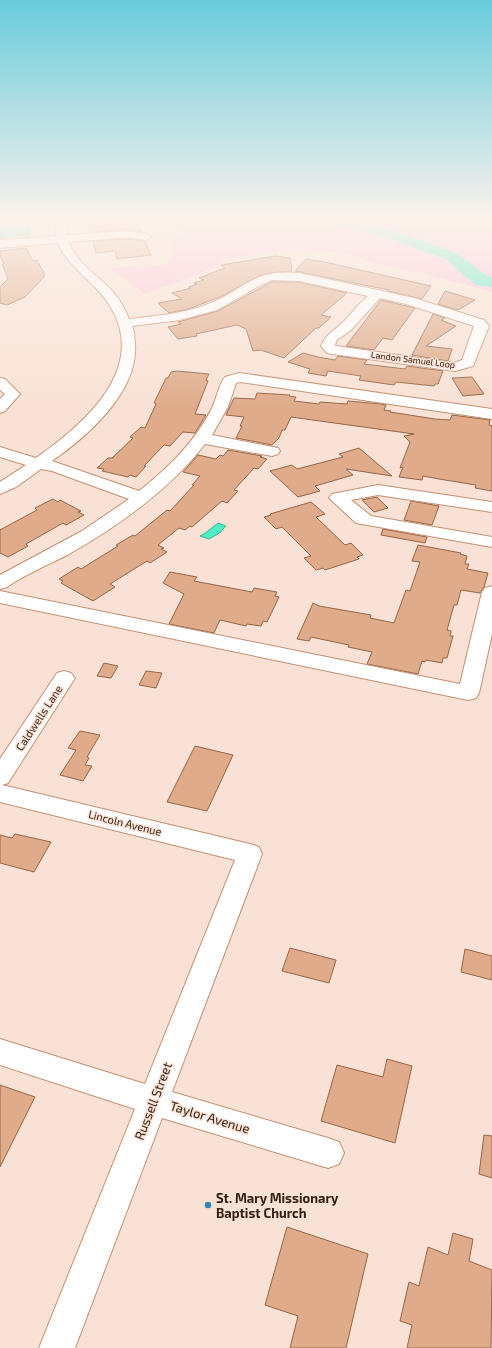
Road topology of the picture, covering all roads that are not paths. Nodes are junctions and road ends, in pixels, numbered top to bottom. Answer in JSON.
{"nodes":[{"id":1,"x":96,"y":281,"type":"edge"},
{"id":2,"x":259,"y":281,"type":"edge"},
{"id":3,"x":316,"y":281,"type":"edge"},
{"id":4,"x":376,"y":295,"type":"junction"},
{"id":5,"x":125,"y":323,"type":"junction"},
{"id":6,"x":0,"y":382,"type":"edge"},
{"id":7,"x":0,"y":408,"type":"edge"},
{"id":8,"x":492,"y":414,"type":"edge"},
{"id":9,"x":201,"y":438,"type":"junction"},
{"id":10,"x":272,"y":451,"type":"dead end"},
{"id":11,"x":0,"y":452,"type":"edge"},
{"id":12,"x":38,"y":464,"type":"junction"},
{"id":13,"x":0,"y":489,"type":"edge"},
{"id":14,"x":135,"y":503,"type":"junction"},
{"id":15,"x":492,"y":507,"type":"edge"},
{"id":16,"x":492,"y":542,"type":"edge"},
{"id":17,"x":0,"y":583,"type":"edge"},
{"id":18,"x":492,"y":592,"type":"edge"},
{"id":19,"x":0,"y":597,"type":"edge"},
{"id":20,"x":64,"y":678,"type":"dead end"},
{"id":21,"x":0,"y":777,"type":"edge"},
{"id":22,"x":0,"y":793,"type":"edge"},
{"id":23,"x":250,"y":854,"type":"joint"},
{"id":24,"x":0,"y":1052,"type":"edge"},
{"id":25,"x":153,"y":1101,"type":"junction"},
{"id":26,"x":328,"y":1153,"type":"dead end"},
{"id":27,"x":57,"y":1348,"type":"edge"}],
"edges":[{"from":1,"to":5,"type":"street"},
{"from":2,"to":5,"type":"street","name":"Landon Samuel Loop"},
{"from":3,"to":4,"type":"street","name":"Landon Samuel Loop"},
{"from":4,"to":4,"type":"street","name":"Landon Samuel Loop"},
{"from":5,"to":12,"type":"street"},
{"from":6,"to":7,"type":"street"},
{"from":8,"to":9,"type":"street"},
{"from":9,"to":10,"type":"street"},
{"from":9,"to":14,"type":"street"},
{"from":11,"to":12,"type":"street"},
{"from":12,"to":13,"type":"street"},
{"from":12,"to":14,"type":"street"},
{"from":14,"to":17,"type":"street"},
{"from":15,"to":16,"type":"street"},
{"from":18,"to":19,"type":"street"},
{"from":20,"to":21,"type":"street","name":"Caldwells Lane"},
{"from":22,"to":23,"type":"street","name":"Lincoln Avenue"},
{"from":23,"to":25,"type":"street","name":"Russell Street"},
{"from":24,"to":25,"type":"street","name":"Taylor Avenue"},
{"from":25,"to":26,"type":"street","name":"Taylor Avenue"},
{"from":25,"to":27,"type":"street","name":"Russell Street"}]}
